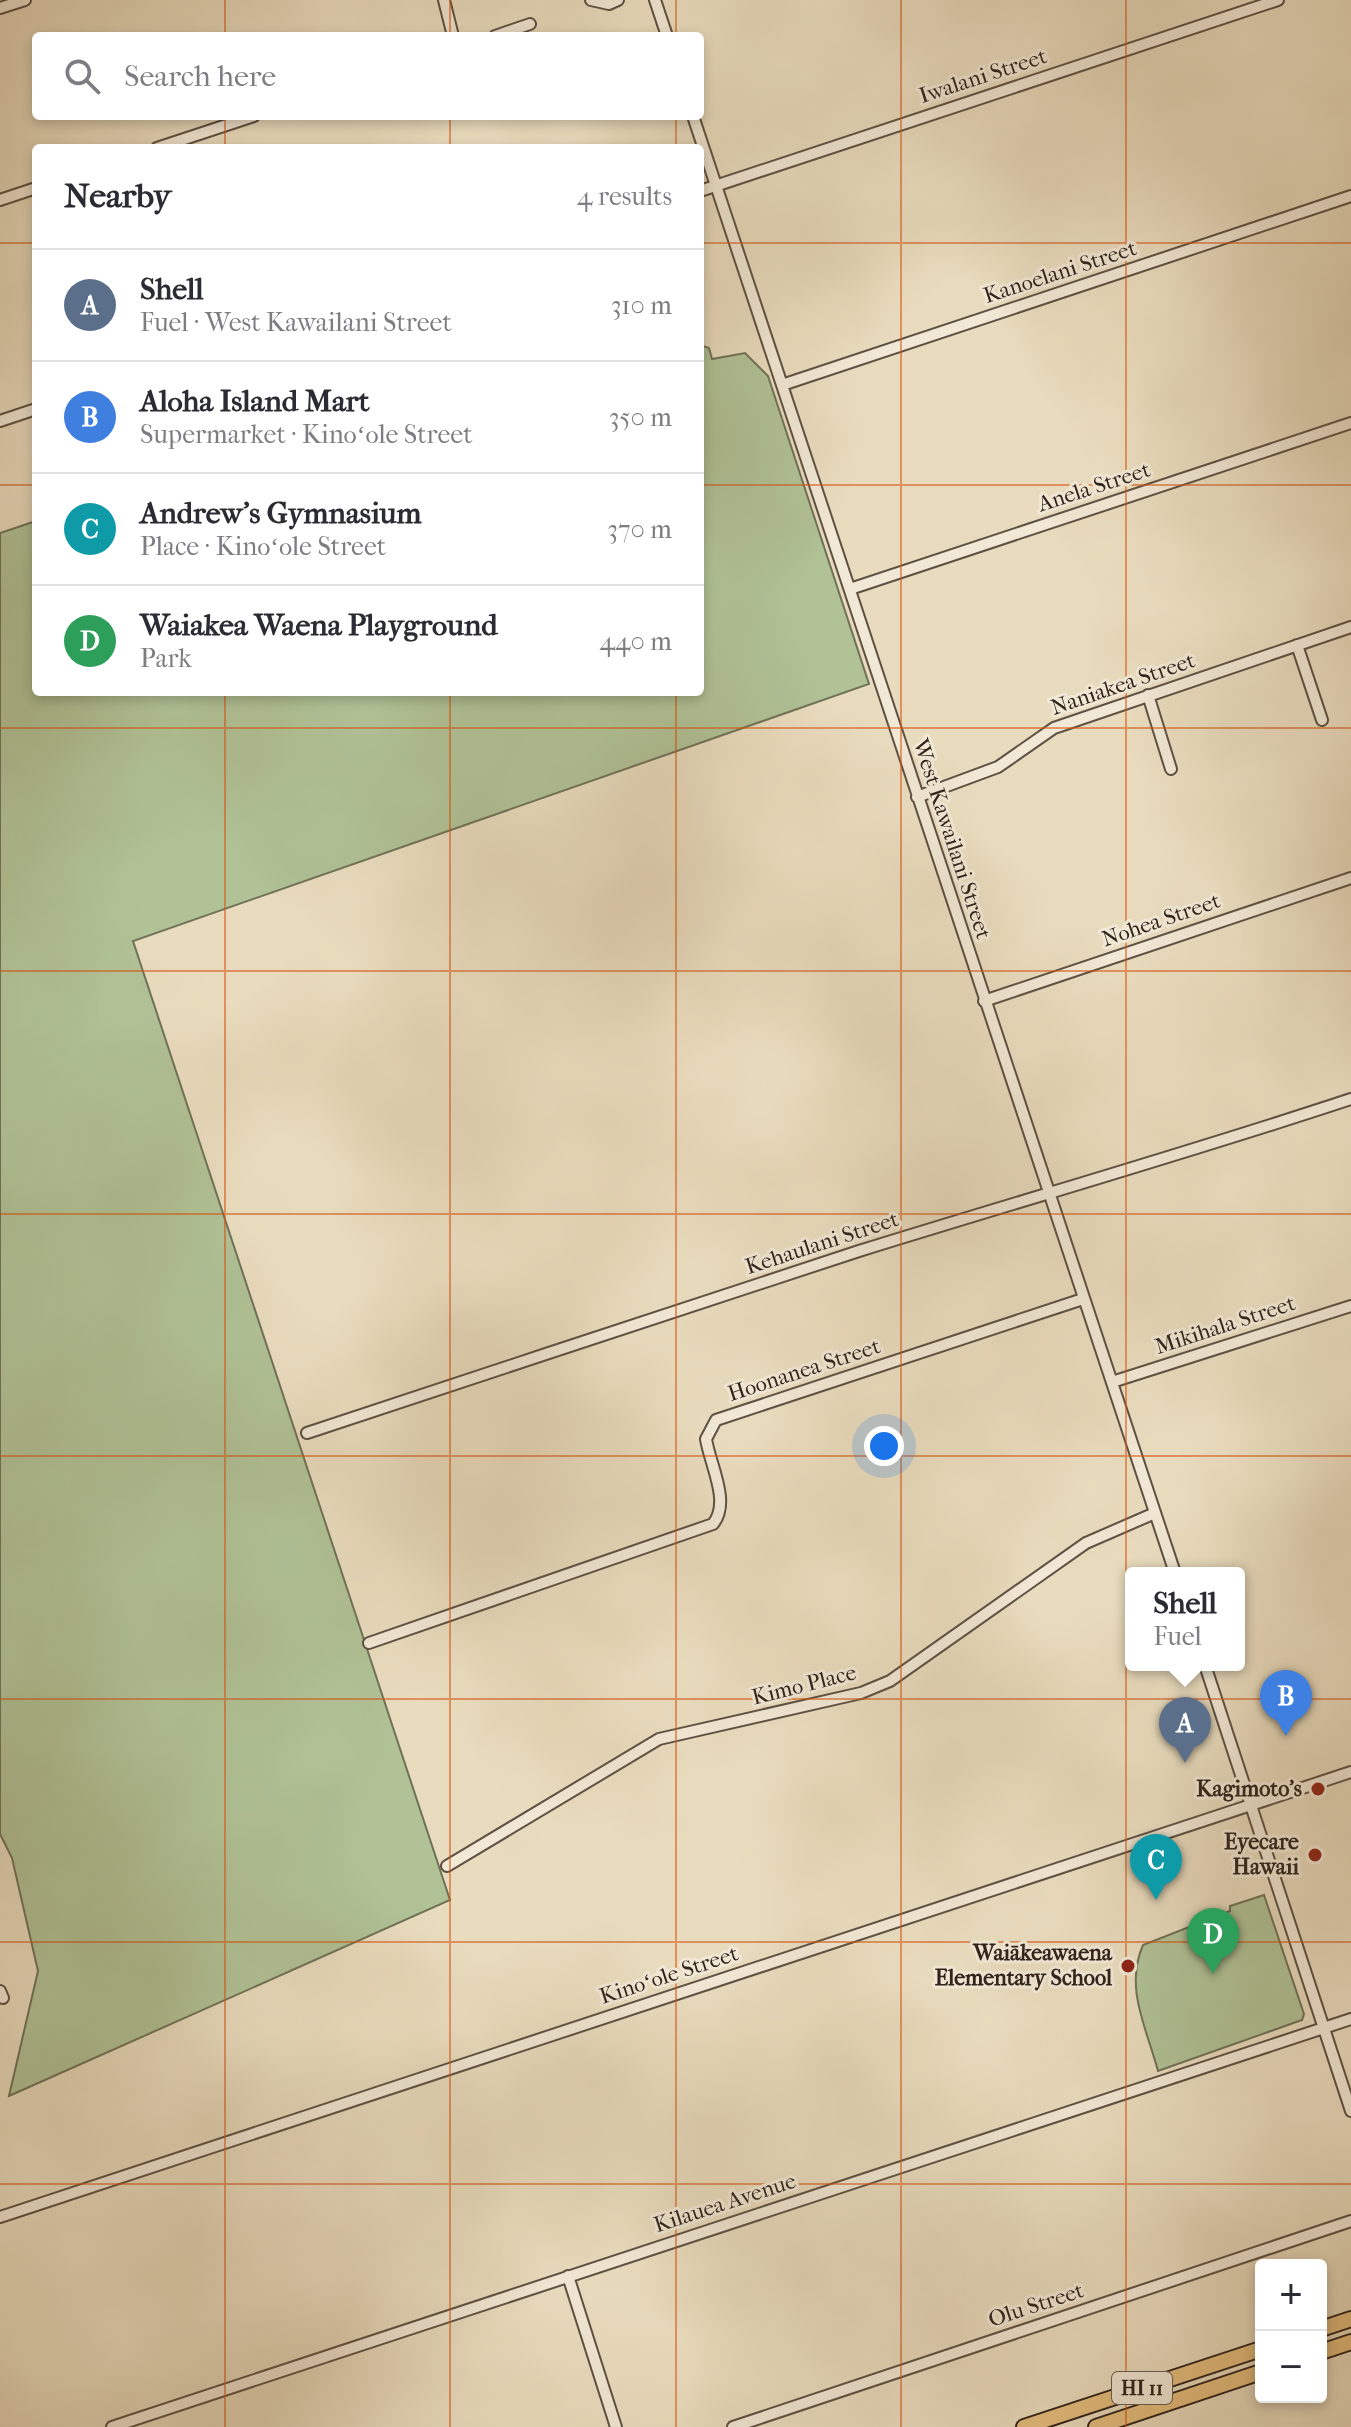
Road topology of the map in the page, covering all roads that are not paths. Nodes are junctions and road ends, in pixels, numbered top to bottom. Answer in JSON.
{"nodes":[{"id":1,"x":25,"y":0,"type":"edge"},
{"id":2,"x":444,"y":0,"type":"edge"},
{"id":3,"x":591,"y":0,"type":"edge"},
{"id":4,"x":618,"y":0,"type":"edge"},
{"id":5,"x":655,"y":0,"type":"edge"},
{"id":6,"x":1278,"y":0,"type":"edge"},
{"id":7,"x":0,"y":8,"type":"edge"},
{"id":8,"x":530,"y":24,"type":"dead end"},
{"id":9,"x":452,"y":32,"type":"edge"},
{"id":10,"x":507,"y":32,"type":"edge"},
{"id":11,"x":666,"y":32,"type":"edge"},
{"id":12,"x":242,"y":120,"type":"edge"},
{"id":13,"x":694,"y":120,"type":"edge"},
{"id":14,"x":169,"y":144,"type":"edge"},
{"id":15,"x":702,"y":144,"type":"edge"},
{"id":16,"x":704,"y":149,"type":"edge"},
{"id":17,"x":716,"y":185,"type":"junction"},
{"id":18,"x":32,"y":189,"type":"edge"},
{"id":19,"x":704,"y":190,"type":"edge"},
{"id":20,"x":1351,"y":196,"type":"edge"},
{"id":21,"x":0,"y":200,"type":"edge"},
{"id":22,"x":782,"y":385,"type":"junction"},
{"id":23,"x":32,"y":410,"type":"edge"},
{"id":24,"x":0,"y":421,"type":"edge"},
{"id":25,"x":1351,"y":423,"type":"edge"},
{"id":26,"x":850,"y":589,"type":"junction"},
{"id":27,"x":1351,"y":627,"type":"edge"},
{"id":28,"x":1297,"y":645,"type":"junction"},
{"id":29,"x":1148,"y":695,"type":"junction"},
{"id":30,"x":1322,"y":720,"type":"dead end"},
{"id":31,"x":1171,"y":769,"type":"dead end"},
{"id":32,"x":917,"y":797,"type":"junction"},
{"id":33,"x":1351,"y":878,"type":"edge"},
{"id":34,"x":984,"y":1001,"type":"junction"},
{"id":35,"x":1351,"y":1099,"type":"edge"},
{"id":36,"x":1047,"y":1192,"type":"junction"},
{"id":37,"x":1083,"y":1299,"type":"junction"},
{"id":38,"x":1351,"y":1306,"type":"edge"},
{"id":39,"x":1112,"y":1382,"type":"junction"},
{"id":40,"x":307,"y":1433,"type":"dead end"},
{"id":41,"x":1155,"y":1513,"type":"junction"},
{"id":42,"x":1173,"y":1567,"type":"edge"},
{"id":43,"x":369,"y":1643,"type":"dead end"},
{"id":44,"x":1207,"y":1671,"type":"edge"},
{"id":45,"x":1351,"y":1772,"type":"edge"},
{"id":46,"x":1250,"y":1806,"type":"junction"},
{"id":47,"x":447,"y":1866,"type":"dead end"},
{"id":48,"x":1351,"y":2019,"type":"edge"},
{"id":49,"x":1324,"y":2028,"type":"junction"},
{"id":50,"x":1351,"y":2111,"type":"edge"},
{"id":51,"x":0,"y":2217,"type":"edge"},
{"id":52,"x":1351,"y":2221,"type":"edge"},
{"id":53,"x":568,"y":2276,"type":"junction"},
{"id":54,"x":1351,"y":2319,"type":"edge"},
{"id":55,"x":1327,"y":2327,"type":"edge"},
{"id":56,"x":1351,"y":2342,"type":"edge"},
{"id":57,"x":1327,"y":2350,"type":"edge"},
{"id":58,"x":1255,"y":2351,"type":"edge"},
{"id":59,"x":1255,"y":2374,"type":"edge"},
{"id":60,"x":112,"y":2427,"type":"edge"},
{"id":61,"x":616,"y":2427,"type":"edge"},
{"id":62,"x":733,"y":2427,"type":"edge"},
{"id":63,"x":1024,"y":2427,"type":"edge"},
{"id":64,"x":1096,"y":2427,"type":"edge"}],
"edges":[{"from":1,"to":7,"type":"street"},
{"from":2,"to":9,"type":"street"},
{"from":3,"to":4,"type":"street"},
{"from":5,"to":11,"type":"street"},
{"from":6,"to":17,"type":"street","name":"Iwalani Street"},
{"from":8,"to":10,"type":"street"},
{"from":12,"to":14,"type":"street"},
{"from":13,"to":15,"type":"street","name":"West Kawailani Street"},
{"from":16,"to":17,"type":"street","name":"West Kawailani Street"},
{"from":17,"to":19,"type":"street","name":"Iwalani Street"},
{"from":17,"to":22,"type":"street","name":"West Kawailani Street"},
{"from":18,"to":21,"type":"street"},
{"from":20,"to":22,"type":"street","name":"Kanoelani Street"},
{"from":22,"to":26,"type":"street","name":"West Kawailani Street"},
{"from":23,"to":24,"type":"street"},
{"from":25,"to":26,"type":"street","name":"Anela Street"},
{"from":26,"to":32,"type":"street","name":"West Kawailani Street"},
{"from":27,"to":28,"type":"street","name":"Naniakea Street"},
{"from":28,"to":29,"type":"street","name":"Naniakea Street"},
{"from":28,"to":30,"type":"street"},
{"from":29,"to":31,"type":"street"},
{"from":29,"to":32,"type":"street","name":"Naniakea Street"},
{"from":32,"to":34,"type":"street","name":"West Kawailani Street"},
{"from":33,"to":34,"type":"street","name":"Nohea Street"},
{"from":34,"to":36,"type":"street","name":"West Kawailani Street"},
{"from":35,"to":36,"type":"street","name":"Kehaulani Street"},
{"from":36,"to":37,"type":"street","name":"West Kawailani Street"},
{"from":36,"to":40,"type":"street","name":"Kehaulani Street"},
{"from":37,"to":39,"type":"street","name":"West Kawailani Street"},
{"from":37,"to":43,"type":"street","name":"Hoonanea Street"},
{"from":38,"to":39,"type":"street","name":"Mikihala Street"},
{"from":39,"to":41,"type":"street","name":"West Kawailani Street"},
{"from":41,"to":42,"type":"street","name":"West Kawailani Street"},
{"from":41,"to":47,"type":"street","name":"Kimo Place"},
{"from":44,"to":46,"type":"street"},
{"from":45,"to":46,"type":"street","name":"Kinoʻole Street"},
{"from":46,"to":49,"type":"street"},
{"from":46,"to":51,"type":"street","name":"Kinoʻole Street"},
{"from":48,"to":49,"type":"street","name":"Kilauea Avenue"},
{"from":49,"to":50,"type":"street"},
{"from":49,"to":53,"type":"street","name":"Kilauea Avenue"},
{"from":52,"to":62,"type":"street","name":"Olu Street"},
{"from":53,"to":60,"type":"street","name":"Kilauea Avenue"},
{"from":53,"to":61,"type":"street"},
{"from":54,"to":55,"type":"highway"},
{"from":56,"to":57,"type":"highway"},
{"from":58,"to":63,"type":"highway","number":"HI 11"},
{"from":59,"to":64,"type":"highway","number":"HI 11"}]}
